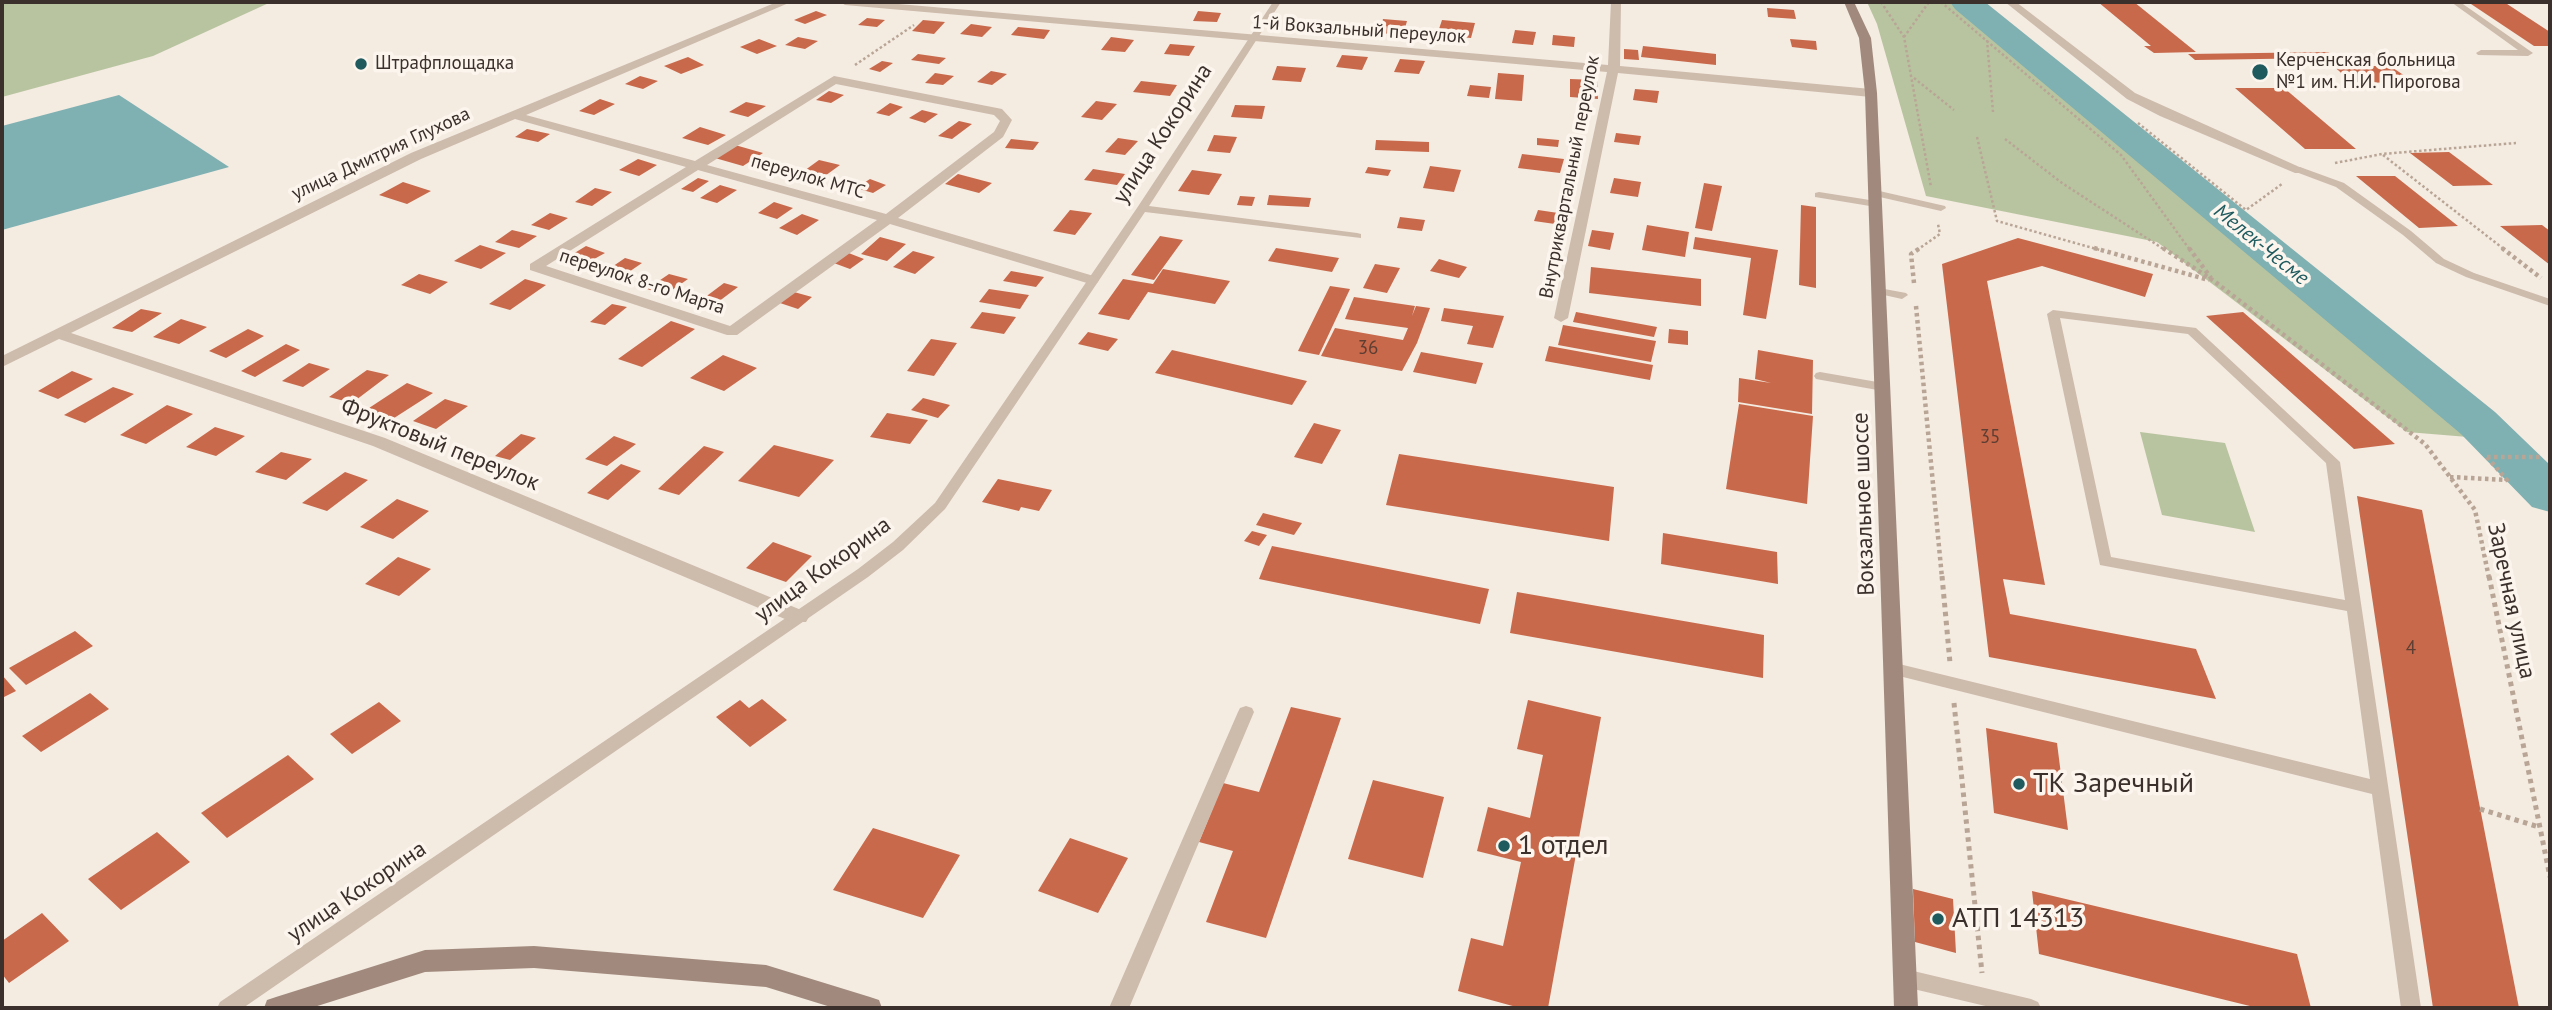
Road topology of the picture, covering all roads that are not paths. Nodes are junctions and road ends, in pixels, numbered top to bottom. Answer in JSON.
{"nodes":[{"id":1,"x":786,"y":2,"type":"edge"},
{"id":2,"x":845,"y":2,"type":"edge"},
{"id":3,"x":1277,"y":2,"type":"edge"},
{"id":4,"x":1616,"y":2,"type":"edge"},
{"id":5,"x":1849,"y":2,"type":"edge"},
{"id":6,"x":2010,"y":2,"type":"edge"},
{"id":7,"x":2455,"y":2,"type":"edge"},
{"id":8,"x":1252,"y":39,"type":"junction"},
{"id":9,"x":2481,"y":53,"type":"dead end"},
{"id":10,"x":1614,"y":67,"type":"junction"},
{"id":11,"x":1871,"y":93,"type":"junction"},
{"id":12,"x":513,"y":115,"type":"junction"},
{"id":13,"x":699,"y":166,"type":"junction"},
{"id":14,"x":2300,"y":170,"type":"joint"},
{"id":15,"x":1819,"y":195,"type":"dead end"},
{"id":16,"x":1875,"y":199,"type":"junction"},
{"id":17,"x":1938,"y":207,"type":"road end"},
{"id":18,"x":1142,"y":208,"type":"junction"},
{"id":19,"x":888,"y":219,"type":"junction"},
{"id":20,"x":1357,"y":236,"type":"dead end"},
{"id":21,"x":1092,"y":280,"type":"junction"},
{"id":22,"x":1879,"y":291,"type":"junction"},
{"id":23,"x":1902,"y":295,"type":"dead end"},
{"id":24,"x":2550,"y":303,"type":"edge"},
{"id":25,"x":1561,"y":318,"type":"dead end"},
{"id":26,"x":58,"y":334,"type":"junction"},
{"id":27,"x":2,"y":362,"type":"edge"},
{"id":28,"x":1820,"y":376,"type":"dead end"},
{"id":29,"x":1883,"y":387,"type":"junction"},
{"id":30,"x":2354,"y":607,"type":"junction"},
{"id":31,"x":799,"y":617,"type":"junction"},
{"id":32,"x":1895,"y":669,"type":"junction"},
{"id":33,"x":1246,"y":712,"type":"dead end"},
{"id":34,"x":2381,"y":789,"type":"junction"},
{"id":35,"x":1905,"y":978,"type":"junction"},
{"id":36,"x":227,"y":1008,"type":"edge"},
{"id":37,"x":276,"y":1008,"type":"edge"},
{"id":38,"x":870,"y":1008,"type":"edge"},
{"id":39,"x":1119,"y":1008,"type":"edge"},
{"id":40,"x":1906,"y":1008,"type":"edge"},
{"id":41,"x":2031,"y":1008,"type":"edge"},
{"id":42,"x":2411,"y":1008,"type":"edge"}],
"edges":[{"from":1,"to":12,"type":"street","name":"улица Дмитрия Глухова"},
{"from":2,"to":8,"type":"street","name":"1-й Вокзальный переулок"},
{"from":3,"to":8,"type":"lane","name":"улица Кокорина"},
{"from":4,"to":10,"type":"street","name":"Внутриквартальный переулок"},
{"from":5,"to":11,"type":"main road","name":"Вокзальное шоссе"},
{"from":6,"to":14,"type":"street"},
{"from":7,"to":9,"type":"lane"},
{"from":8,"to":10,"type":"street","name":"1-й Вокзальный переулок"},
{"from":8,"to":18,"type":"lane","name":"улица Кокорина"},
{"from":10,"to":11,"type":"street","name":"1-й Вокзальный переулок"},
{"from":10,"to":25,"type":"street","name":"Внутриквартальный переулок"},
{"from":11,"to":16,"type":"main road","name":"Вокзальное шоссе"},
{"from":12,"to":13,"type":"street","name":"переулок МТС"},
{"from":12,"to":26,"type":"street","name":"улица Дмитрия Глухова"},
{"from":13,"to":19,"type":"street","name":"переулок МТС"},
{"from":13,"to":19,"type":"street","name":"переулок 8-го Марта"},
{"from":13,"to":19,"type":"street","name":"переулок 8-го Марта"},
{"from":14,"to":24,"type":"lane"},
{"from":15,"to":16,"type":"lane"},
{"from":16,"to":17,"type":"lane"},
{"from":16,"to":22,"type":"main road","name":"Вокзальное шоссе"},
{"from":18,"to":20,"type":"lane"},
{"from":18,"to":21,"type":"lane","name":"улица Кокорина"},
{"from":19,"to":21,"type":"street","name":"переулок МТС"},
{"from":21,"to":31,"type":"lane","name":"улица Кокорина"},
{"from":22,"to":23,"type":"lane"},
{"from":22,"to":29,"type":"main road","name":"Вокзальное шоссе"},
{"from":26,"to":27,"type":"street","name":"улица Дмитрия Глухова"},
{"from":26,"to":31,"type":"street","name":"Фруктовый переулок"},
{"from":28,"to":29,"type":"lane"},
{"from":29,"to":32,"type":"main road","name":"Вокзальное шоссе"},
{"from":30,"to":30,"type":"lane"},
{"from":30,"to":34,"type":"lane"},
{"from":31,"to":36,"type":"lane","name":"улица Кокорина"},
{"from":32,"to":34,"type":"lane"},
{"from":32,"to":35,"type":"main road","name":"Вокзальное шоссе"},
{"from":33,"to":39,"type":"lane"},
{"from":34,"to":42,"type":"lane"},
{"from":35,"to":40,"type":"main road","name":"Вокзальное шоссе"},
{"from":35,"to":41,"type":"lane"},
{"from":37,"to":38,"type":"main road"}]}
